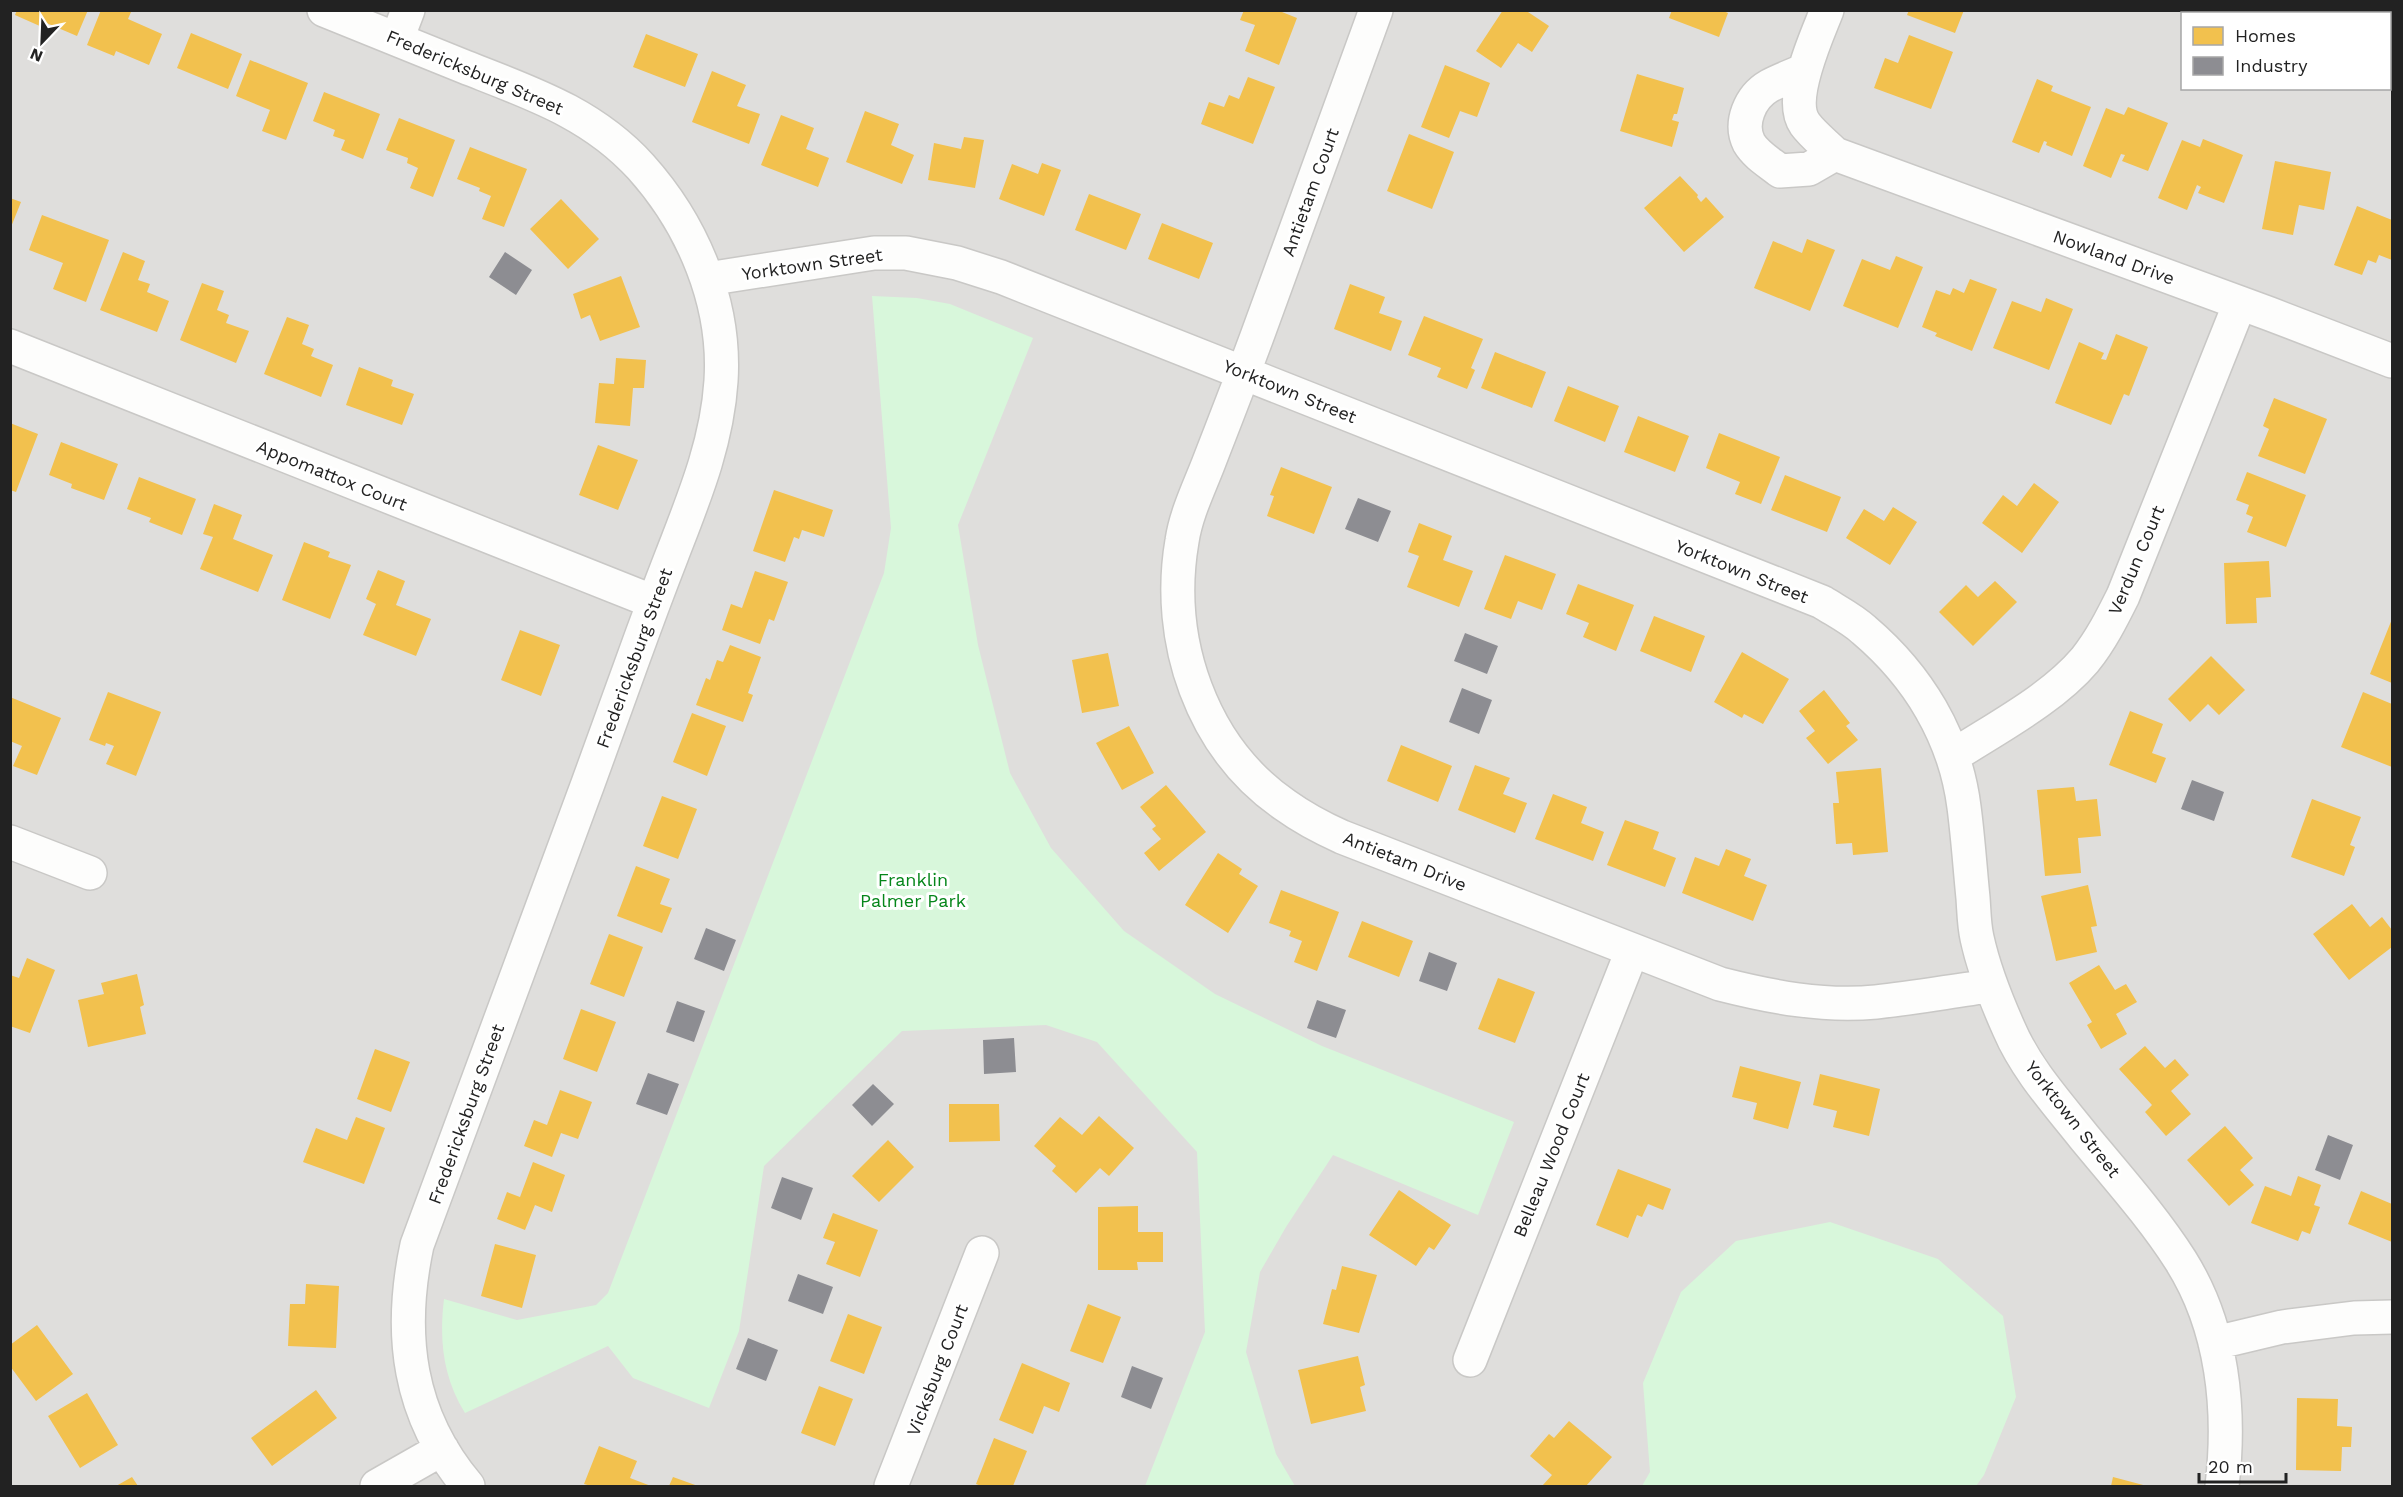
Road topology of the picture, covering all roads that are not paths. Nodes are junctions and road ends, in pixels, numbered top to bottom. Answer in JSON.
{"nodes":[{"id":1,"x":324,"y":10,"type":"edge"},
{"id":2,"x":1376,"y":10,"type":"edge"},
{"id":3,"x":1827,"y":10,"type":"edge"},
{"id":4,"x":403,"y":25,"type":"edge"},
{"id":5,"x":1804,"y":70,"type":"junction"},
{"id":6,"x":1835,"y":154,"type":"junction"},
{"id":7,"x":707,"y":279,"type":"junction"},
{"id":8,"x":2240,"y":303,"type":"junction"},
{"id":9,"x":10,"y":346,"type":"edge"},
{"id":10,"x":2392,"y":361,"type":"edge"},
{"id":11,"x":1243,"y":373,"type":"junction"},
{"id":12,"x":654,"y":602,"type":"junction"},
{"id":13,"x":1953,"y":756,"type":"junction"},
{"id":14,"x":10,"y":842,"type":"edge"},
{"id":15,"x":90,"y":873,"type":"dead end"},
{"id":16,"x":1632,"y":951,"type":"junction"},
{"id":17,"x":1990,"y":986,"type":"junction"},
{"id":18,"x":982,"y":1253,"type":"dead end"},
{"id":19,"x":2392,"y":1317,"type":"edge"},
{"id":20,"x":2215,"y":1343,"type":"junction"},
{"id":21,"x":1470,"y":1360,"type":"dead end"},
{"id":22,"x":442,"y":1449,"type":"junction"},
{"id":23,"x":377,"y":1486,"type":"edge"},
{"id":24,"x":468,"y":1486,"type":"edge"},
{"id":25,"x":891,"y":1486,"type":"edge"},
{"id":26,"x":2222,"y":1486,"type":"edge"}],
"edges":[{"from":1,"to":4,"type":"street","name":"Fredericksburg Street"},
{"from":2,"to":11,"type":"street","name":"Antietam Court"},
{"from":3,"to":5,"type":"street","name":"Nowland Drive"},
{"from":4,"to":7,"type":"street","name":"Fredericksburg Street"},
{"from":5,"to":6,"type":"street","name":"Nowland Drive"},
{"from":5,"to":6,"type":"street"},
{"from":6,"to":8,"type":"street","name":"Nowland Drive"},
{"from":7,"to":11,"type":"street","name":"Yorktown Street"},
{"from":7,"to":12,"type":"street","name":"Fredericksburg Street"},
{"from":8,"to":10,"type":"street","name":"Nowland Drive"},
{"from":8,"to":13,"type":"street","name":"Verdun Court"},
{"from":9,"to":12,"type":"street","name":"Appomattox Court"},
{"from":11,"to":13,"type":"street","name":"Yorktown Street"},
{"from":11,"to":16,"type":"street","name":"Antietam Drive"},
{"from":12,"to":22,"type":"street","name":"Fredericksburg Street"},
{"from":13,"to":17,"type":"street","name":"Yorktown Street"},
{"from":14,"to":15,"type":"street"},
{"from":16,"to":17,"type":"street","name":"Antietam Drive"},
{"from":16,"to":21,"type":"street","name":"Belleau Wood Court"},
{"from":17,"to":20,"type":"street","name":"Yorktown Street"},
{"from":18,"to":25,"type":"street","name":"Vicksburg Court"},
{"from":19,"to":20,"type":"street"},
{"from":20,"to":26,"type":"street","name":"Yorktown Street"},
{"from":22,"to":23,"type":"street"},
{"from":22,"to":24,"type":"street","name":"Fredericksburg Street"}]}
